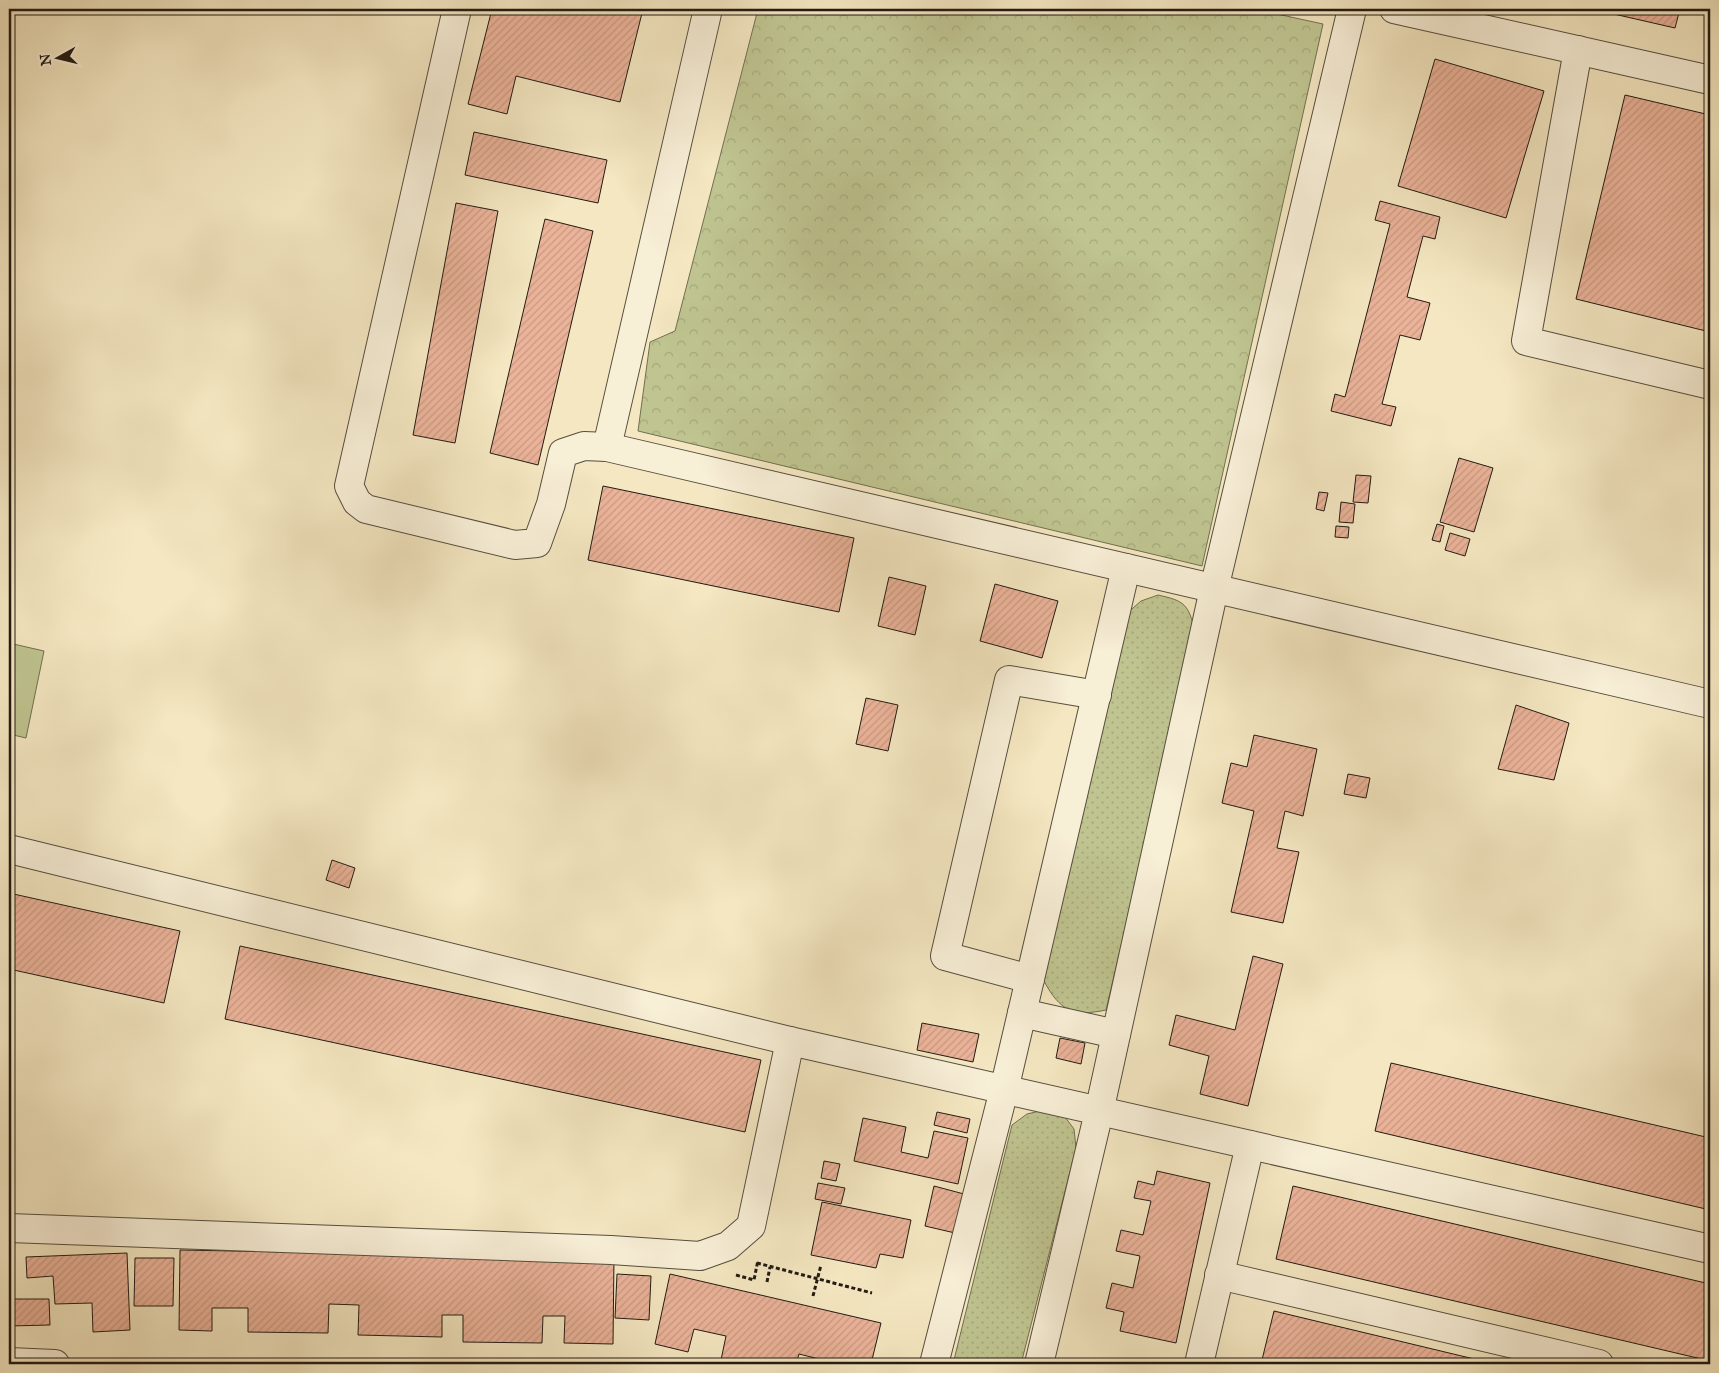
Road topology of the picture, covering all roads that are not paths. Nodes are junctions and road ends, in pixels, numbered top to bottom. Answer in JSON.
{"nodes":[{"id":1,"x":457,"y":9,"type":"edge"},
{"id":2,"x":708,"y":9,"type":"edge"},
{"id":3,"x":1352,"y":9,"type":"edge"},
{"id":4,"x":1394,"y":9,"type":"edge"},
{"id":5,"x":1578,"y":50,"type":"junction"},
{"id":6,"x":1710,"y":80,"type":"edge"},
{"id":7,"x":1710,"y":385,"type":"edge"},
{"id":8,"x":607,"y":447,"type":"junction"},
{"id":9,"x":1126,"y":568,"type":"junction"},
{"id":10,"x":1214,"y":588,"type":"junction"},
{"id":11,"x":1097,"y":695,"type":"junction"},
{"id":12,"x":1710,"y":704,"type":"edge"},
{"id":13,"x":9,"y":850,"type":"edge"},
{"id":14,"x":1030,"y":979,"type":"junction"},
{"id":15,"x":1022,"y":1013,"type":"junction"},
{"id":16,"x":1116,"y":1034,"type":"junction"},
{"id":17,"x":790,"y":1041,"type":"junction"},
{"id":18,"x":1004,"y":1090,"type":"junction"},
{"id":19,"x":1099,"y":1112,"type":"junction"},
{"id":20,"x":1250,"y":1145,"type":"junction"},
{"id":21,"x":9,"y":1228,"type":"edge"},
{"id":22,"x":1710,"y":1249,"type":"edge"},
{"id":23,"x":1219,"y":1275,"type":"junction"},
{"id":24,"x":9,"y":1362,"type":"edge"},
{"id":25,"x":55,"y":1364,"type":"edge"},
{"id":26,"x":934,"y":1364,"type":"edge"},
{"id":27,"x":1039,"y":1364,"type":"edge"},
{"id":28,"x":1199,"y":1364,"type":"edge"},
{"id":29,"x":1599,"y":1364,"type":"edge"}],
"edges":[{"from":1,"to":8,"type":"street"},
{"from":2,"to":8,"type":"street"},
{"from":3,"to":10,"type":"street"},
{"from":4,"to":5,"type":"street"},
{"from":5,"to":6,"type":"street"},
{"from":5,"to":7,"type":"street"},
{"from":8,"to":9,"type":"street"},
{"from":9,"to":10,"type":"street"},
{"from":9,"to":11,"type":"street"},
{"from":10,"to":12,"type":"street"},
{"from":10,"to":16,"type":"street"},
{"from":11,"to":14,"type":"street"},
{"from":11,"to":14,"type":"street"},
{"from":13,"to":17,"type":"street"},
{"from":14,"to":15,"type":"street"},
{"from":15,"to":16,"type":"street"},
{"from":15,"to":18,"type":"street"},
{"from":16,"to":19,"type":"street"},
{"from":17,"to":18,"type":"street"},
{"from":17,"to":21,"type":"street"},
{"from":18,"to":19,"type":"street"},
{"from":18,"to":26,"type":"street"},
{"from":19,"to":20,"type":"street"},
{"from":19,"to":27,"type":"street"},
{"from":20,"to":22,"type":"street"},
{"from":20,"to":23,"type":"street"},
{"from":23,"to":28,"type":"street"},
{"from":23,"to":29,"type":"street"},
{"from":24,"to":25,"type":"street"}]}
